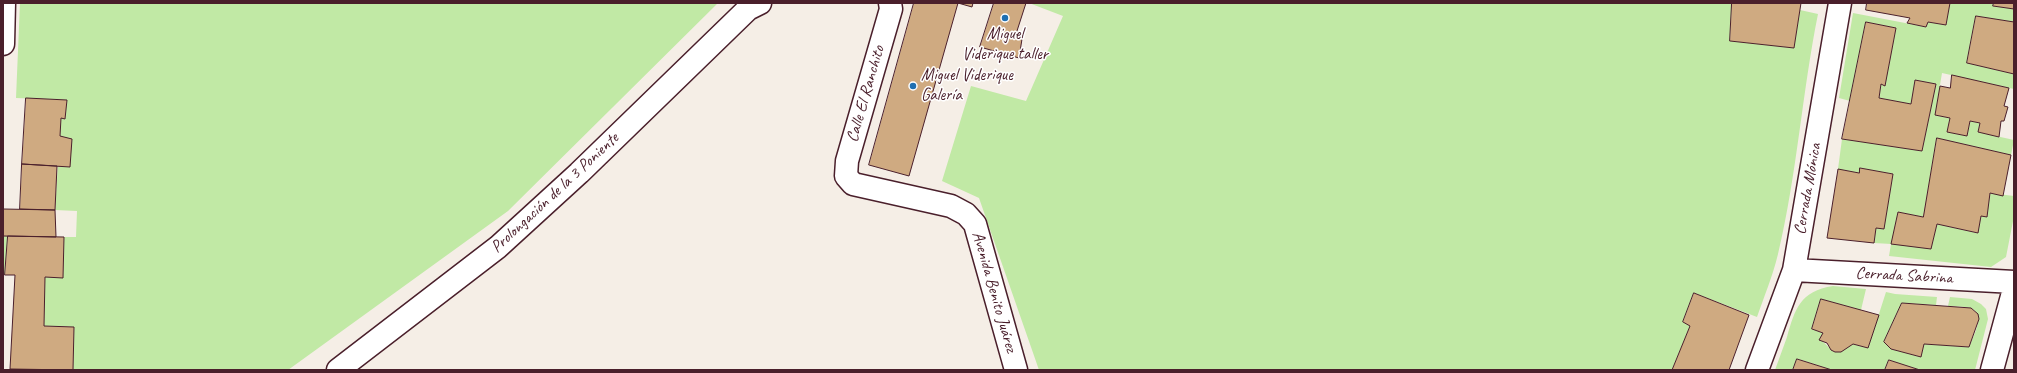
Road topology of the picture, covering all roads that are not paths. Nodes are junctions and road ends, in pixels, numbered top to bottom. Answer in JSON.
{"nodes":[{"id":1,"x":4,"y":3,"type":"edge"},
{"id":2,"x":760,"y":3,"type":"edge"},
{"id":3,"x":890,"y":3,"type":"edge"},
{"id":4,"x":1840,"y":3,"type":"edge"},
{"id":5,"x":3,"y":44,"type":"edge"},
{"id":6,"x":853,"y":184,"type":"joint"},
{"id":7,"x":1794,"y":270,"type":"junction"},
{"id":8,"x":2014,"y":282,"type":"edge"},
{"id":9,"x":2014,"y":289,"type":"edge"},
{"id":10,"x":338,"y":370,"type":"edge"},
{"id":11,"x":1016,"y":370,"type":"edge"},
{"id":12,"x":1757,"y":370,"type":"edge"},
{"id":13,"x":1992,"y":370,"type":"edge"}],
"edges":[{"from":1,"to":5,"type":"street"},
{"from":2,"to":10,"type":"street","name":"Prolongación de la 3 Poniente"},
{"from":3,"to":6,"type":"street","name":"Calle El Ranchito"},
{"from":4,"to":7,"type":"street","name":"Cerrada Mónica"},
{"from":6,"to":11,"type":"street","name":"Avenida Benito Juárez"},
{"from":7,"to":8,"type":"street","name":"Cerrada Sabrina"},
{"from":7,"to":12,"type":"street","name":"Cerrada Mónica"},
{"from":9,"to":13,"type":"street"}]}
